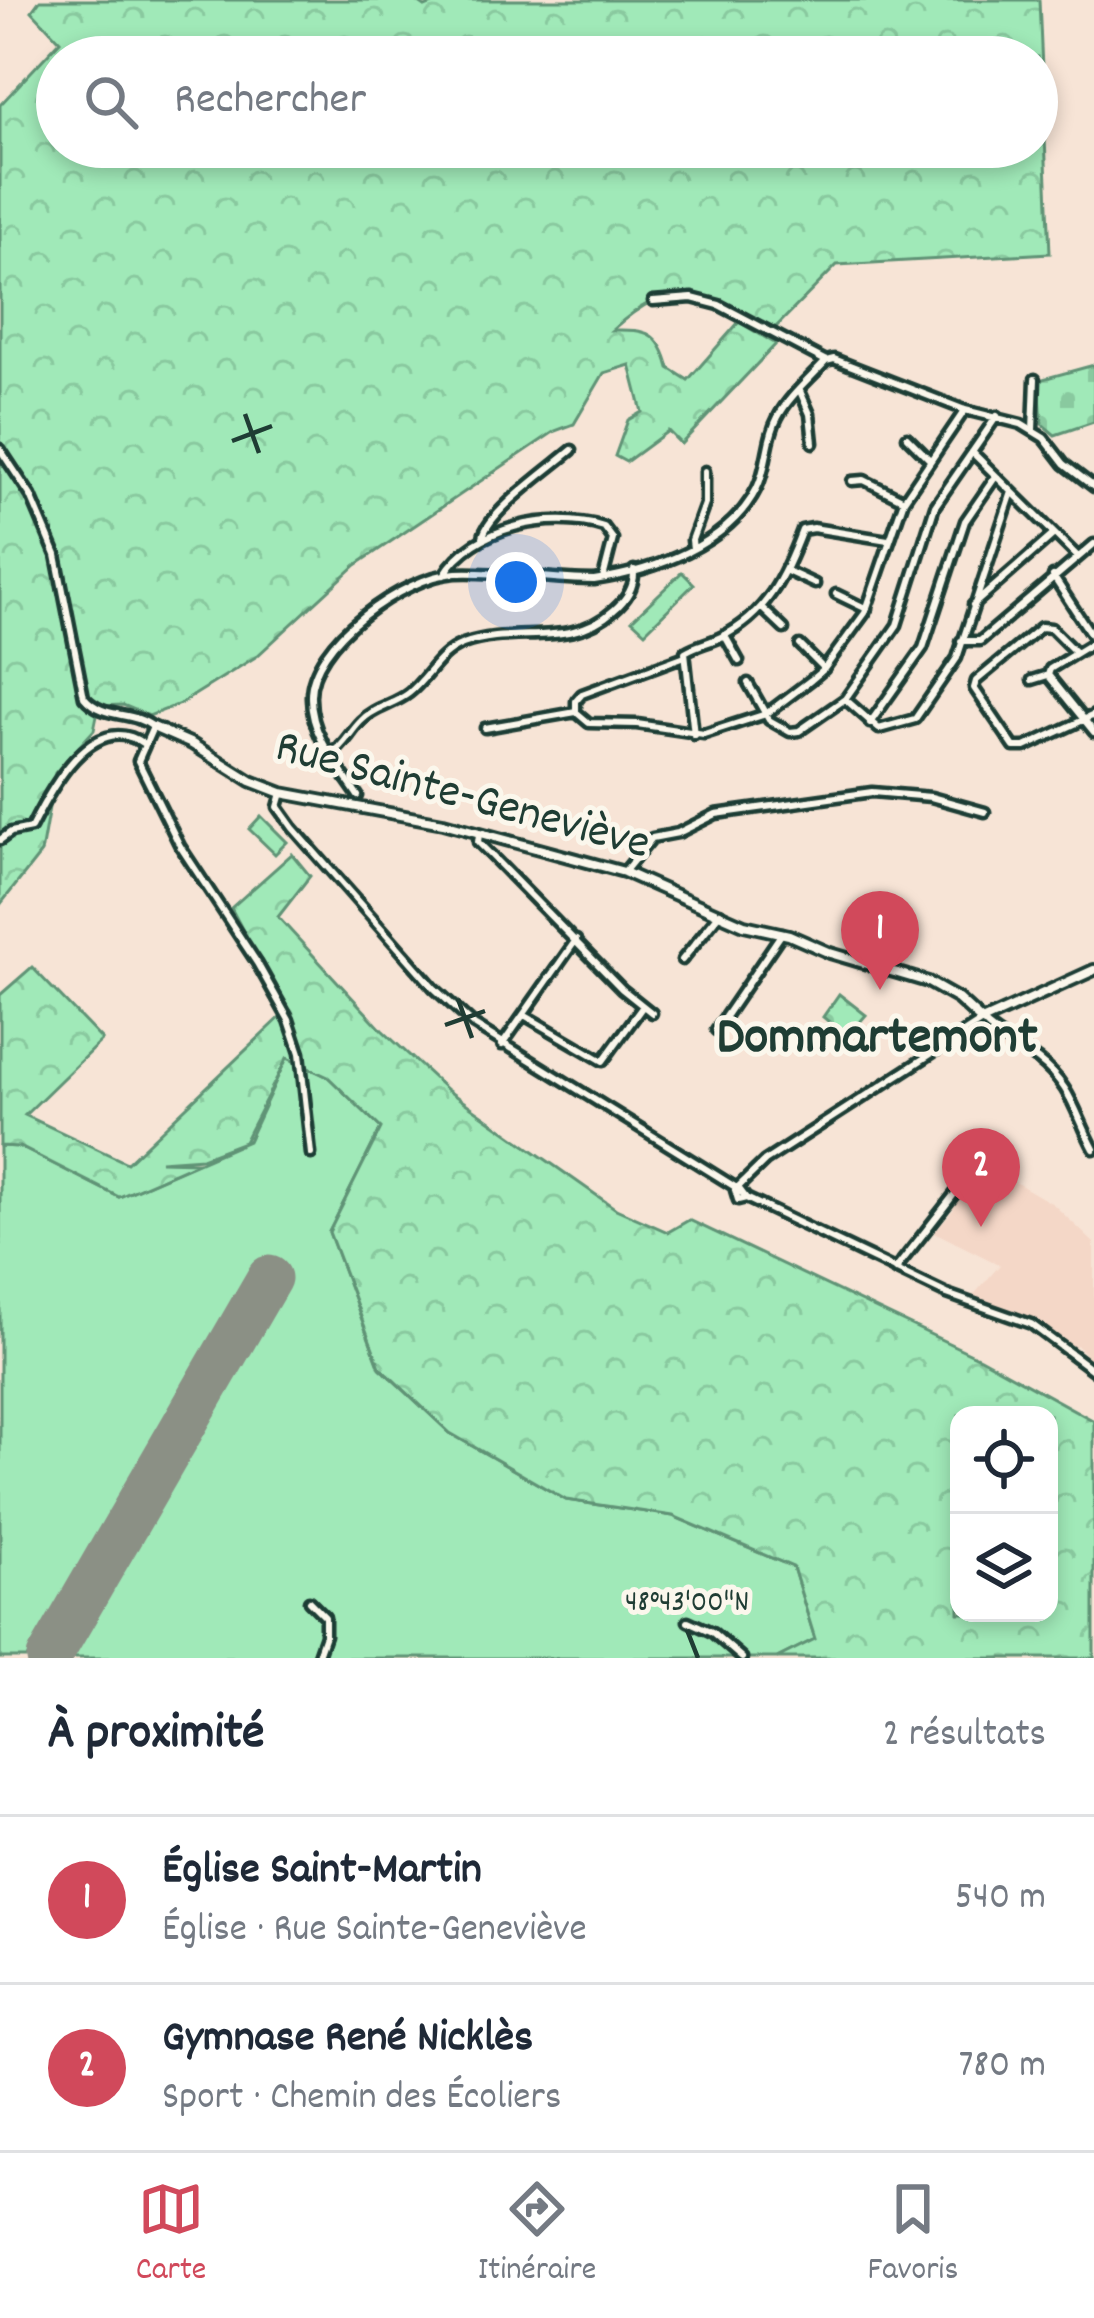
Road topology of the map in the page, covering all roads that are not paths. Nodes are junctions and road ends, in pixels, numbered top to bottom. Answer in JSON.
{"nodes":[{"id":1,"x":653,"y":301,"type":"dead end"},
{"id":2,"x":826,"y":361,"type":"junction"},
{"id":3,"x":1035,"y":379,"type":"dead end"},
{"id":4,"x":800,"y":391,"type":"junction"},
{"id":5,"x":965,"y":410,"type":"junction"},
{"id":6,"x":997,"y":416,"type":"junction"},
{"id":7,"x":1033,"y":430,"type":"junction"},
{"id":8,"x":907,"y":436,"type":"dead end"},
{"id":9,"x":813,"y":443,"type":"dead end"},
{"id":10,"x":0,"y":449,"type":"edge"},
{"id":11,"x":572,"y":450,"type":"dead end"},
{"id":12,"x":972,"y":452,"type":"junction"},
{"id":13,"x":930,"y":460,"type":"junction"},
{"id":14,"x":705,"y":471,"type":"dead end"},
{"id":15,"x":996,"y":476,"type":"junction"},
{"id":16,"x":852,"y":481,"type":"dead end"},
{"id":17,"x":1094,"y":487,"type":"edge"},
{"id":18,"x":1012,"y":492,"type":"junction"},
{"id":19,"x":904,"y":500,"type":"junction"},
{"id":20,"x":1054,"y":535,"type":"junction"},
{"id":21,"x":483,"y":537,"type":"junction"},
{"id":22,"x":888,"y":540,"type":"junction"},
{"id":23,"x":1094,"y":544,"type":"edge"},
{"id":24,"x":693,"y":550,"type":"junction"},
{"id":25,"x":1078,"y":557,"type":"junction"},
{"id":26,"x":634,"y":570,"type":"junction"},
{"id":27,"x":788,"y":571,"type":"junction"},
{"id":28,"x":444,"y":575,"type":"junction"},
{"id":29,"x":1053,"y":576,"type":"junction"},
{"id":30,"x":603,"y":578,"type":"junction"},
{"id":31,"x":815,"y":584,"type":"dead end"},
{"id":32,"x":836,"y":594,"type":"dead end"},
{"id":33,"x":973,"y":605,"type":"junction"},
{"id":34,"x":762,"y":608,"type":"junction"},
{"id":35,"x":867,"y":609,"type":"junction"},
{"id":36,"x":784,"y":629,"type":"dead end"},
{"id":37,"x":725,"y":635,"type":"junction"},
{"id":38,"x":1094,"y":640,"type":"edge"},
{"id":39,"x":961,"y":641,"type":"junction"},
{"id":40,"x":800,"y":645,"type":"dead end"},
{"id":41,"x":1076,"y":653,"type":"junction"},
{"id":42,"x":685,"y":656,"type":"junction"},
{"id":43,"x":739,"y":662,"type":"dead end"},
{"id":44,"x":824,"y":669,"type":"junction"},
{"id":45,"x":1048,"y":675,"type":"junction"},
{"id":46,"x":1032,"y":680,"type":"dead end"},
{"id":47,"x":748,"y":683,"type":"dead end"},
{"id":48,"x":845,"y":699,"type":"junction"},
{"id":49,"x":576,"y":712,"type":"junction"},
{"id":50,"x":766,"y":714,"type":"junction"},
{"id":51,"x":1094,"y":715,"type":"edge"},
{"id":52,"x":1083,"y":720,"type":"junction"},
{"id":53,"x":870,"y":723,"type":"junction"},
{"id":54,"x":153,"y":727,"type":"junction"},
{"id":55,"x":485,"y":728,"type":"dead end"},
{"id":56,"x":1094,"y":732,"type":"edge"},
{"id":57,"x":694,"y":735,"type":"junction"},
{"id":58,"x":143,"y":744,"type":"junction"},
{"id":59,"x":331,"y":755,"type":"junction"},
{"id":60,"x":282,"y":793,"type":"junction"},
{"id":61,"x":358,"y":796,"type":"dead end"},
{"id":62,"x":985,"y":812,"type":"dead end"},
{"id":63,"x":482,"y":835,"type":"junction"},
{"id":64,"x":0,"y":840,"type":"edge"},
{"id":65,"x":624,"y":872,"type":"junction"},
{"id":66,"x":720,"y":913,"type":"junction"},
{"id":67,"x":782,"y":933,"type":"junction"},
{"id":68,"x":576,"y":940,"type":"junction"},
{"id":69,"x":682,"y":960,"type":"dead end"},
{"id":70,"x":1094,"y":970,"type":"edge"},
{"id":71,"x":643,"y":1006,"type":"junction"},
{"id":72,"x":652,"y":1013,"type":"dead end"},
{"id":73,"x":524,"y":1015,"type":"junction"},
{"id":74,"x":982,"y":1021,"type":"junction"},
{"id":75,"x":716,"y":1030,"type":"dead end"},
{"id":76,"x":502,"y":1046,"type":"junction"},
{"id":77,"x":1094,"y":1149,"type":"edge"},
{"id":78,"x":310,"y":1154,"type":"dead end"},
{"id":79,"x":735,"y":1190,"type":"junction"},
{"id":80,"x":963,"y":1190,"type":"dead end"},
{"id":81,"x":895,"y":1270,"type":"junction"},
{"id":82,"x":1094,"y":1371,"type":"edge"},
{"id":83,"x":309,"y":1601,"type":"dead end"},
{"id":84,"x":688,"y":1621,"type":"dead end"},
{"id":85,"x":317,"y":1658,"type":"edge"},
{"id":86,"x":742,"y":1658,"type":"edge"}],
"edges":[{"from":1,"to":2,"type":"street"},
{"from":2,"to":4,"type":"street"},
{"from":2,"to":5,"type":"street"},
{"from":3,"to":7,"type":"street"},
{"from":4,"to":9,"type":"street"},
{"from":4,"to":24,"type":"street"},
{"from":5,"to":6,"type":"street"},
{"from":5,"to":13,"type":"street"},
{"from":6,"to":7,"type":"street"},
{"from":6,"to":12,"type":"street"},
{"from":7,"to":17,"type":"street"},
{"from":8,"to":13,"type":"street"},
{"from":10,"to":54,"type":"street"},
{"from":11,"to":21,"type":"street"},
{"from":12,"to":15,"type":"street"},
{"from":12,"to":48,"type":"street"},
{"from":13,"to":19,"type":"street"},
{"from":14,"to":24,"type":"street"},
{"from":15,"to":18,"type":"street"},
{"from":15,"to":53,"type":"street"},
{"from":16,"to":19,"type":"street"},
{"from":18,"to":20,"type":"street"},
{"from":18,"to":33,"type":"street"},
{"from":19,"to":22,"type":"street"},
{"from":20,"to":25,"type":"street"},
{"from":20,"to":33,"type":"street"},
{"from":21,"to":28,"type":"street"},
{"from":21,"to":30,"type":"street"},
{"from":22,"to":27,"type":"street"},
{"from":22,"to":35,"type":"street"},
{"from":23,"to":25,"type":"street"},
{"from":24,"to":26,"type":"street"},
{"from":25,"to":29,"type":"street"},
{"from":26,"to":30,"type":"street"},
{"from":26,"to":59,"type":"street"},
{"from":27,"to":31,"type":"street"},
{"from":27,"to":34,"type":"street"},
{"from":28,"to":30,"type":"street"},
{"from":28,"to":59,"type":"street"},
{"from":29,"to":38,"type":"street"},
{"from":29,"to":39,"type":"street"},
{"from":32,"to":35,"type":"street"},
{"from":33,"to":39,"type":"street"},
{"from":34,"to":36,"type":"street"},
{"from":34,"to":37,"type":"street"},
{"from":35,"to":44,"type":"street"},
{"from":37,"to":42,"type":"street"},
{"from":37,"to":43,"type":"street"},
{"from":38,"to":41,"type":"street"},
{"from":39,"to":53,"type":"street"},
{"from":40,"to":44,"type":"street"},
{"from":41,"to":45,"type":"street"},
{"from":41,"to":52,"type":"street"},
{"from":42,"to":49,"type":"street"},
{"from":42,"to":57,"type":"street"},
{"from":44,"to":50,"type":"street"},
{"from":45,"to":46,"type":"street"},
{"from":45,"to":52,"type":"street"},
{"from":47,"to":50,"type":"street"},
{"from":48,"to":50,"type":"street"},
{"from":48,"to":53,"type":"street"},
{"from":49,"to":55,"type":"street"},
{"from":49,"to":57,"type":"street"},
{"from":50,"to":57,"type":"street"},
{"from":51,"to":52,"type":"street"},
{"from":52,"to":56,"type":"street"},
{"from":54,"to":58,"type":"street"},
{"from":54,"to":60,"type":"street","name":"Rue Sainte-Geneviève"},
{"from":58,"to":64,"type":"street"},
{"from":58,"to":78,"type":"street"},
{"from":59,"to":61,"type":"street"},
{"from":60,"to":63,"type":"street","name":"Rue Sainte-Geneviève"},
{"from":60,"to":76,"type":"street"},
{"from":62,"to":65,"type":"street"},
{"from":63,"to":65,"type":"street","name":"Rue Sainte-Geneviève"},
{"from":63,"to":68,"type":"street"},
{"from":65,"to":66,"type":"street","name":"Rue Sainte-Geneviève"},
{"from":66,"to":67,"type":"street","name":"Rue Sainte-Geneviève"},
{"from":66,"to":69,"type":"street"},
{"from":67,"to":74,"type":"street","name":"Rue Sainte-Geneviève"},
{"from":67,"to":75,"type":"street"},
{"from":68,"to":71,"type":"street"},
{"from":68,"to":73,"type":"street"},
{"from":70,"to":74,"type":"street"},
{"from":71,"to":72,"type":"street"},
{"from":71,"to":73,"type":"street"},
{"from":73,"to":76,"type":"street"},
{"from":74,"to":77,"type":"street"},
{"from":74,"to":79,"type":"street"},
{"from":76,"to":79,"type":"street"},
{"from":79,"to":81,"type":"street"},
{"from":80,"to":81,"type":"street"},
{"from":81,"to":82,"type":"street"},
{"from":83,"to":85,"type":"street"},
{"from":84,"to":86,"type":"street"}]}
